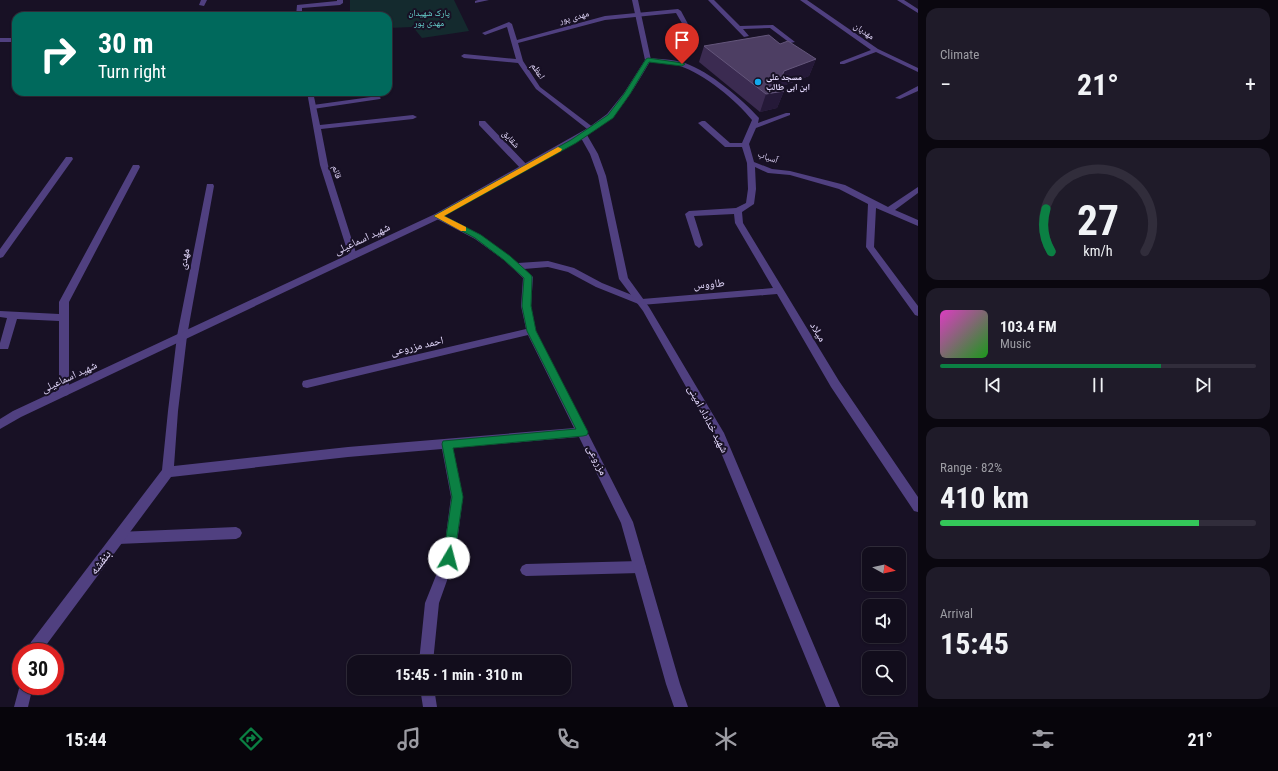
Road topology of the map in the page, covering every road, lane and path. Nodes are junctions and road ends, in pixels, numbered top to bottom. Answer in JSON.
{"nodes":[{"id":1,"x":340,"y":0,"type":"edge"},
{"id":2,"x":486,"y":0,"type":"edge"},
{"id":3,"x":635,"y":0,"type":"edge"},
{"id":4,"x":711,"y":0,"type":"edge"},
{"id":5,"x":803,"y":0,"type":"edge"},
{"id":6,"x":900,"y":0,"type":"edge"},
{"id":7,"x":477,"y":2,"type":"dead end"},
{"id":8,"x":918,"y":11,"type":"edge"},
{"id":9,"x":299,"y":12,"type":"edge"},
{"id":10,"x":639,"y":16,"type":"junction"},
{"id":11,"x":685,"y":24,"type":"dead end"},
{"id":12,"x":738,"y":28,"type":"junction"},
{"id":13,"x":485,"y":33,"type":"dead end"},
{"id":14,"x":746,"y":36,"type":"dead end"},
{"id":15,"x":0,"y":40,"type":"edge"},
{"id":16,"x":12,"y":40,"type":"edge"},
{"id":17,"x":515,"y":42,"type":"junction"},
{"id":18,"x":792,"y":42,"type":"edge"},
{"id":19,"x":876,"y":50,"type":"junction"},
{"id":20,"x":464,"y":56,"type":"dead end"},
{"id":21,"x":648,"y":60,"type":"junction"},
{"id":22,"x":520,"y":61,"type":"junction"},
{"id":23,"x":842,"y":63,"type":"dead end"},
{"id":24,"x":918,"y":70,"type":"edge"},
{"id":25,"x":918,"y":88,"type":"edge"},
{"id":26,"x":311,"y":96,"type":"edge"},
{"id":27,"x":378,"y":98,"type":"dead end"},
{"id":28,"x":898,"y":98,"type":"dead end"},
{"id":29,"x":313,"y":107,"type":"junction"},
{"id":30,"x":788,"y":114,"type":"dead end"},
{"id":31,"x":413,"y":117,"type":"dead end"},
{"id":32,"x":702,"y":123,"type":"dead end"},
{"id":33,"x":482,"y":124,"type":"dead end"},
{"id":34,"x":317,"y":127,"type":"junction"},
{"id":35,"x":753,"y":127,"type":"junction"},
{"id":36,"x":587,"y":133,"type":"junction"},
{"id":37,"x":745,"y":145,"type":"junction"},
{"id":38,"x":69,"y":159,"type":"dead end"},
{"id":39,"x":751,"y":163,"type":"junction"},
{"id":40,"x":136,"y":167,"type":"dead end"},
{"id":41,"x":525,"y":168,"type":"junction"},
{"id":42,"x":210,"y":186,"type":"dead end"},
{"id":43,"x":918,"y":189,"type":"edge"},
{"id":44,"x":872,"y":203,"type":"junction"},
{"id":45,"x":889,"y":210,"type":"junction"},
{"id":46,"x":738,"y":211,"type":"junction"},
{"id":47,"x":438,"y":216,"type":"junction"},
{"id":48,"x":918,"y":223,"type":"edge"},
{"id":49,"x":699,"y":245,"type":"dead end"},
{"id":50,"x":0,"y":255,"type":"edge"},
{"id":51,"x":353,"y":256,"type":"junction"},
{"id":52,"x":516,"y":266,"type":"junction"},
{"id":53,"x":780,"y":291,"type":"junction"},
{"id":54,"x":641,"y":302,"type":"junction"},
{"id":55,"x":918,"y":313,"type":"edge"},
{"id":56,"x":0,"y":314,"type":"edge"},
{"id":57,"x":13,"y":315,"type":"junction"},
{"id":58,"x":64,"y":318,"type":"junction"},
{"id":59,"x":531,"y":331,"type":"junction"},
{"id":60,"x":182,"y":336,"type":"junction"},
{"id":61,"x":4,"y":346,"type":"dead end"},
{"id":62,"x":307,"y":384,"type":"dead end"},
{"id":63,"x":64,"y":392,"type":"junction"},
{"id":64,"x":0,"y":424,"type":"edge"},
{"id":65,"x":583,"y":432,"type":"junction"},
{"id":66,"x":447,"y":444,"type":"junction"},
{"id":67,"x":168,"y":472,"type":"junction"},
{"id":68,"x":918,"y":507,"type":"edge"},
{"id":69,"x":236,"y":533,"type":"dead end"},
{"id":70,"x":118,"y":538,"type":"junction"},
{"id":71,"x":640,"y":567,"type":"junction"},
{"id":72,"x":526,"y":570,"type":"dead end"},
{"id":73,"x":39,"y":643,"type":"edge"},
{"id":74,"x":427,"y":655,"type":"edge"},
{"id":75,"x":24,"y":695,"type":"edge"},
{"id":76,"x":428,"y":695,"type":"edge"},
{"id":77,"x":21,"y":707,"type":"edge"},
{"id":78,"x":430,"y":707,"type":"edge"},
{"id":79,"x":681,"y":707,"type":"edge"},
{"id":80,"x":833,"y":707,"type":"edge"}],
"edges":[{"from":1,"to":9,"type":"street"},
{"from":2,"to":7,"type":"street"},
{"from":3,"to":10,"type":"street"},
{"from":4,"to":12,"type":"street"},
{"from":5,"to":19,"type":"street","name":"مهدیان"},
{"from":6,"to":8,"type":"street"},
{"from":10,"to":11,"type":"street","name":"مهدی پور"},
{"from":10,"to":17,"type":"street","name":"مهدی پور"},
{"from":10,"to":21,"type":"street"},
{"from":12,"to":14,"type":"street"},
{"from":12,"to":18,"type":"street"},
{"from":13,"to":17,"type":"street","name":"اعظم"},
{"from":15,"to":16,"type":"street"},
{"from":17,"to":22,"type":"street","name":"اعظم"},
{"from":19,"to":23,"type":"street"},
{"from":19,"to":24,"type":"street","name":"مهدیان"},
{"from":20,"to":22,"type":"street"},
{"from":21,"to":35,"type":"street"},
{"from":21,"to":36,"type":"street","name":"شهید اسماعیلی"},
{"from":22,"to":36,"type":"street","name":"اعظم"},
{"from":25,"to":28,"type":"street"},
{"from":26,"to":29,"type":"street","name":"قائم"},
{"from":27,"to":29,"type":"street"},
{"from":29,"to":34,"type":"street","name":"قائم"},
{"from":30,"to":35,"type":"street"},
{"from":31,"to":34,"type":"street"},
{"from":32,"to":37,"type":"street"},
{"from":33,"to":41,"type":"street","name":"شقایق"},
{"from":34,"to":51,"type":"street","name":"قائم"},
{"from":35,"to":37,"type":"street","name":"آسیاب"},
{"from":36,"to":41,"type":"street","name":"شهید اسماعیلی"},
{"from":36,"to":54,"type":"street","name":"شهید خداداد امینی"},
{"from":37,"to":39,"type":"street","name":"آسیاب"},
{"from":38,"to":50,"type":"street"},
{"from":39,"to":44,"type":"street","name":"آسیاب"},
{"from":39,"to":46,"type":"street"},
{"from":40,"to":58,"type":"street"},
{"from":41,"to":47,"type":"street","name":"شهید اسماعیلی"},
{"from":42,"to":60,"type":"street","name":"مهدی"},
{"from":43,"to":45,"type":"street"},
{"from":44,"to":45,"type":"street","name":"آسیاب"},
{"from":44,"to":55,"type":"street"},
{"from":45,"to":48,"type":"street","name":"آسیاب"},
{"from":46,"to":49,"type":"street"},
{"from":46,"to":53,"type":"street","name":"میلاد"},
{"from":47,"to":51,"type":"street","name":"شهید اسماعیلی"},
{"from":47,"to":52,"type":"street","name":"مزروعی"},
{"from":51,"to":60,"type":"street","name":"شهید اسماعیلی"},
{"from":52,"to":54,"type":"street"},
{"from":52,"to":59,"type":"street","name":"مزروعی"},
{"from":53,"to":54,"type":"street","name":"طاووس"},
{"from":53,"to":68,"type":"street","name":"میلاد"},
{"from":54,"to":80,"type":"street","name":"شهید خداداد امینی"},
{"from":56,"to":57,"type":"street"},
{"from":57,"to":58,"type":"street"},
{"from":57,"to":61,"type":"street"},
{"from":58,"to":63,"type":"street"},
{"from":59,"to":62,"type":"street","name":"احمد مزروعی"},
{"from":59,"to":65,"type":"street","name":"مزروعی"},
{"from":60,"to":63,"type":"street","name":"شهید اسماعیلی"},
{"from":60,"to":67,"type":"street","name":"مهدی"},
{"from":63,"to":64,"type":"street","name":"شهید اسماعیلی"},
{"from":65,"to":66,"type":"street"},
{"from":65,"to":71,"type":"street","name":"مزروعی"},
{"from":66,"to":67,"type":"street"},
{"from":66,"to":74,"type":"street"},
{"from":67,"to":70,"type":"street","name":"بنفشه"},
{"from":69,"to":70,"type":"street"},
{"from":70,"to":73,"type":"street","name":"بنفشه"},
{"from":71,"to":72,"type":"street"},
{"from":71,"to":79,"type":"street","name":"مزروعی"},
{"from":75,"to":77,"type":"street"},
{"from":76,"to":78,"type":"street"}]}
